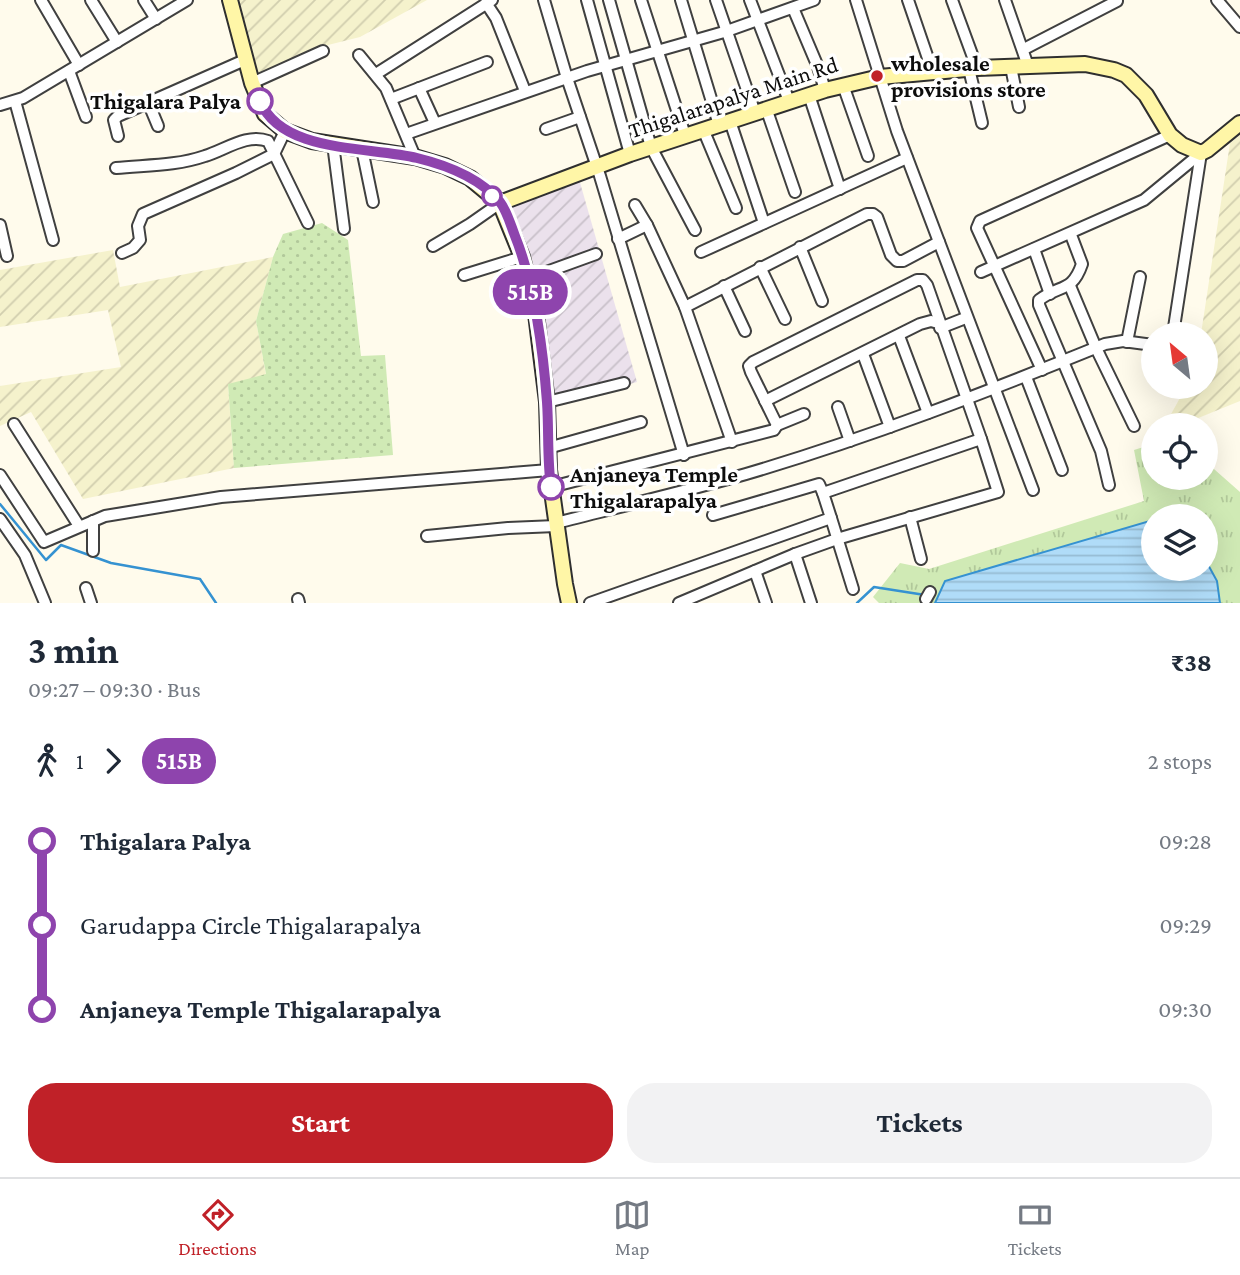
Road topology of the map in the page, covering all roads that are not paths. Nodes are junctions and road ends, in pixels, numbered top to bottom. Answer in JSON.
{"nodes":[{"id":1,"x":41,"y":0,"type":"edge"},
{"id":2,"x":91,"y":0,"type":"edge"},
{"id":3,"x":144,"y":0,"type":"edge"},
{"id":4,"x":187,"y":0,"type":"edge"},
{"id":5,"x":230,"y":0,"type":"edge"},
{"id":6,"x":544,"y":0,"type":"edge"},
{"id":7,"x":587,"y":0,"type":"edge"},
{"id":8,"x":609,"y":0,"type":"edge"},
{"id":9,"x":641,"y":0,"type":"edge"},
{"id":10,"x":681,"y":0,"type":"edge"},
{"id":11,"x":716,"y":0,"type":"edge"},
{"id":12,"x":750,"y":0,"type":"edge"},
{"id":13,"x":814,"y":0,"type":"edge"},
{"id":14,"x":856,"y":0,"type":"edge"},
{"id":15,"x":908,"y":0,"type":"edge"},
{"id":16,"x":952,"y":0,"type":"edge"},
{"id":17,"x":1217,"y":0,"type":"edge"},
{"id":18,"x":1008,"y":1,"type":"edge"},
{"id":19,"x":1117,"y":1,"type":"edge"},
{"id":20,"x":489,"y":2,"type":"edge"},
{"id":21,"x":793,"y":8,"type":"junction"},
{"id":22,"x":156,"y":19,"type":"junction"},
{"id":23,"x":759,"y":19,"type":"junction"},
{"id":24,"x":1240,"y":27,"type":"edge"},
{"id":25,"x":728,"y":30,"type":"junction"},
{"id":26,"x":694,"y":39,"type":"junction"},
{"id":27,"x":117,"y":42,"type":"junction"},
{"id":28,"x":1024,"y":49,"type":"junction"},
{"id":29,"x":657,"y":50,"type":"junction"},
{"id":30,"x":323,"y":51,"type":"dead end"},
{"id":31,"x":359,"y":55,"type":"dead end"},
{"id":32,"x":247,"y":59,"type":"junction"},
{"id":33,"x":626,"y":59,"type":"junction"},
{"id":34,"x":487,"y":62,"type":"dead end"},
{"id":35,"x":604,"y":66,"type":"junction"},
{"id":36,"x":1028,"y":66,"type":"junction"},
{"id":37,"x":74,"y":68,"type":"junction"},
{"id":38,"x":1012,"y":68,"type":"junction"},
{"id":39,"x":973,"y":69,"type":"junction"},
{"id":40,"x":933,"y":73,"type":"junction"},
{"id":41,"x":376,"y":74,"type":"junction"},
{"id":42,"x":880,"y":77,"type":"junction"},
{"id":43,"x":567,"y":78,"type":"junction"},
{"id":44,"x":252,"y":83,"type":"junction"},
{"id":45,"x":843,"y":85,"type":"junction"},
{"id":46,"x":419,"y":88,"type":"junction"},
{"id":47,"x":825,"y":89,"type":"junction"},
{"id":48,"x":525,"y":91,"type":"junction"},
{"id":49,"x":809,"y":95,"type":"junction"},
{"id":50,"x":391,"y":99,"type":"junction"},
{"id":51,"x":15,"y":101,"type":"junction"},
{"id":52,"x":789,"y":101,"type":"junction"},
{"id":53,"x":148,"y":102,"type":"junction"},
{"id":54,"x":0,"y":105,"type":"edge"},
{"id":55,"x":1019,"y":107,"type":"dead end"},
{"id":56,"x":760,"y":111,"type":"junction"},
{"id":57,"x":86,"y":117,"type":"dead end"},
{"id":58,"x":580,"y":117,"type":"junction"},
{"id":59,"x":982,"y":122,"type":"dead end"},
{"id":60,"x":435,"y":123,"type":"junction"},
{"id":61,"x":724,"y":123,"type":"junction"},
{"id":62,"x":1240,"y":123,"type":"edge"},
{"id":63,"x":158,"y":125,"type":"dead end"},
{"id":64,"x":545,"y":128,"type":"dead end"},
{"id":65,"x":703,"y":130,"type":"junction"},
{"id":66,"x":285,"y":131,"type":"junction"},
{"id":67,"x":406,"y":134,"type":"junction"},
{"id":68,"x":685,"y":135,"type":"junction"},
{"id":69,"x":1170,"y":135,"type":"junction"},
{"id":70,"x":118,"y":136,"type":"dead end"},
{"id":71,"x":332,"y":144,"type":"junction"},
{"id":72,"x":651,"y":147,"type":"junction"},
{"id":73,"x":362,"y":149,"type":"junction"},
{"id":74,"x":274,"y":153,"type":"junction"},
{"id":75,"x":631,"y":153,"type":"junction"},
{"id":76,"x":1201,"y":153,"type":"junction"},
{"id":77,"x":868,"y":156,"type":"dead end"},
{"id":78,"x":415,"y":157,"type":"junction"},
{"id":79,"x":907,"y":158,"type":"junction"},
{"id":80,"x":597,"y":166,"type":"junction"},
{"id":81,"x":116,"y":168,"type":"dead end"},
{"id":82,"x":840,"y":189,"type":"junction"},
{"id":83,"x":795,"y":192,"type":"dead end"},
{"id":84,"x":373,"y":202,"type":"dead end"},
{"id":85,"x":500,"y":203,"type":"junction"},
{"id":86,"x":635,"y":205,"type":"dead end"},
{"id":87,"x":736,"y":208,"type":"dead end"},
{"id":88,"x":308,"y":222,"type":"dead end"},
{"id":89,"x":764,"y":223,"type":"junction"},
{"id":90,"x":0,"y":225,"type":"edge"},
{"id":91,"x":647,"y":225,"type":"junction"},
{"id":92,"x":344,"y":229,"type":"dead end"},
{"id":93,"x":695,"y":230,"type":"dead end"},
{"id":94,"x":1071,"y":234,"type":"junction"},
{"id":95,"x":618,"y":239,"type":"junction"},
{"id":96,"x":53,"y":240,"type":"dead end"},
{"id":97,"x":939,"y":243,"type":"junction"},
{"id":98,"x":433,"y":246,"type":"dead end"},
{"id":99,"x":800,"y":247,"type":"junction"},
{"id":100,"x":1034,"y":249,"type":"junction"},
{"id":101,"x":701,"y":252,"type":"dead end"},
{"id":102,"x":122,"y":253,"type":"dead end"},
{"id":103,"x":596,"y":254,"type":"dead end"},
{"id":104,"x":7,"y":257,"type":"dead end"},
{"id":105,"x":522,"y":257,"type":"junction"},
{"id":106,"x":994,"y":266,"type":"junction"},
{"id":107,"x":761,"y":267,"type":"junction"},
{"id":108,"x":981,"y":272,"type":"dead end"},
{"id":109,"x":464,"y":275,"type":"dead end"},
{"id":110,"x":1140,"y":278,"type":"dead end"},
{"id":111,"x":527,"y":279,"type":"junction"},
{"id":112,"x":724,"y":286,"type":"junction"},
{"id":113,"x":1070,"y":286,"type":"junction"},
{"id":114,"x":1050,"y":294,"type":"junction"},
{"id":115,"x":822,"y":301,"type":"dead end"},
{"id":116,"x":685,"y":307,"type":"junction"},
{"id":117,"x":785,"y":318,"type":"dead end"},
{"id":118,"x":963,"y":319,"type":"dead end"},
{"id":119,"x":1175,"y":322,"type":"edge"},
{"id":120,"x":939,"y":326,"type":"junction"},
{"id":121,"x":745,"y":331,"type":"dead end"},
{"id":122,"x":899,"y":336,"type":"junction"},
{"id":123,"x":1127,"y":342,"type":"junction"},
{"id":124,"x":1141,"y":344,"type":"edge"},
{"id":125,"x":1096,"y":348,"type":"junction"},
{"id":126,"x":863,"y":354,"type":"junction"},
{"id":127,"x":1063,"y":361,"type":"junction"},
{"id":128,"x":1042,"y":370,"type":"junction"},
{"id":129,"x":1026,"y":377,"type":"junction"},
{"id":130,"x":624,"y":383,"type":"dead end"},
{"id":131,"x":996,"y":389,"type":"junction"},
{"id":132,"x":967,"y":399,"type":"junction"},
{"id":133,"x":765,"y":401,"type":"junction"},
{"id":134,"x":547,"y":402,"type":"junction"},
{"id":135,"x":838,"y":407,"type":"dead end"},
{"id":136,"x":928,"y":413,"type":"junction"},
{"id":137,"x":804,"y":414,"type":"dead end"},
{"id":138,"x":641,"y":422,"type":"dead end"},
{"id":139,"x":14,"y":424,"type":"dead end"},
{"id":140,"x":777,"y":425,"type":"junction"},
{"id":141,"x":1134,"y":426,"type":"dead end"},
{"id":142,"x":890,"y":427,"type":"junction"},
{"id":143,"x":981,"y":439,"type":"junction"},
{"id":144,"x":850,"y":441,"type":"junction"},
{"id":145,"x":732,"y":442,"type":"junction"},
{"id":146,"x":548,"y":448,"type":"junction"},
{"id":147,"x":684,"y":455,"type":"junction"},
{"id":148,"x":549,"y":470,"type":"junction"},
{"id":149,"x":1062,"y":470,"type":"dead end"},
{"id":150,"x":0,"y":475,"type":"edge"},
{"id":151,"x":1109,"y":485,"type":"dead end"},
{"id":152,"x":551,"y":487,"type":"junction"},
{"id":153,"x":1033,"y":490,"type":"dead end"},
{"id":154,"x":823,"y":493,"type":"junction"},
{"id":155,"x":713,"y":514,"type":"dead end"},
{"id":156,"x":910,"y":517,"type":"junction"},
{"id":157,"x":831,"y":518,"type":"junction"},
{"id":158,"x":0,"y":519,"type":"edge"},
{"id":159,"x":93,"y":521,"type":"junction"},
{"id":160,"x":556,"y":524,"type":"junction"},
{"id":161,"x":79,"y":526,"type":"junction"},
{"id":162,"x":427,"y":536,"type":"dead end"},
{"id":163,"x":837,"y":539,"type":"junction"},
{"id":164,"x":35,"y":548,"type":"junction"},
{"id":165,"x":93,"y":551,"type":"dead end"},
{"id":166,"x":795,"y":554,"type":"junction"},
{"id":167,"x":921,"y":559,"type":"dead end"},
{"id":168,"x":755,"y":571,"type":"junction"},
{"id":169,"x":86,"y":588,"type":"dead end"},
{"id":170,"x":853,"y":589,"type":"dead end"},
{"id":171,"x":45,"y":603,"type":"edge"},
{"id":172,"x":91,"y":603,"type":"edge"},
{"id":173,"x":569,"y":603,"type":"edge"},
{"id":174,"x":590,"y":603,"type":"edge"},
{"id":175,"x":679,"y":603,"type":"edge"},
{"id":176,"x":766,"y":603,"type":"edge"},
{"id":177,"x":811,"y":603,"type":"edge"}],
"edges":[{"from":1,"to":37,"type":"street"},
{"from":2,"to":27,"type":"street"},
{"from":3,"to":22,"type":"street"},
{"from":4,"to":22,"type":"street"},
{"from":5,"to":32,"type":"main road"},
{"from":6,"to":43,"type":"street"},
{"from":7,"to":35,"type":"street"},
{"from":8,"to":33,"type":"street"},
{"from":9,"to":29,"type":"street"},
{"from":10,"to":26,"type":"street"},
{"from":11,"to":25,"type":"street"},
{"from":12,"to":23,"type":"street"},
{"from":13,"to":21,"type":"street"},
{"from":14,"to":42,"type":"street"},
{"from":15,"to":40,"type":"street"},
{"from":16,"to":39,"type":"street"},
{"from":17,"to":24,"type":"street"},
{"from":18,"to":28,"type":"street"},
{"from":19,"to":28,"type":"street"},
{"from":20,"to":41,"type":"street"},
{"from":20,"to":48,"type":"street"},
{"from":21,"to":23,"type":"street"},
{"from":21,"to":47,"type":"street"},
{"from":22,"to":27,"type":"street"},
{"from":23,"to":25,"type":"street"},
{"from":23,"to":52,"type":"street"},
{"from":25,"to":26,"type":"street"},
{"from":25,"to":56,"type":"street"},
{"from":26,"to":29,"type":"street"},
{"from":26,"to":61,"type":"street"},
{"from":27,"to":37,"type":"street"},
{"from":28,"to":36,"type":"street"},
{"from":29,"to":33,"type":"street"},
{"from":29,"to":68,"type":"street"},
{"from":30,"to":44,"type":"street"},
{"from":31,"to":41,"type":"street"},
{"from":32,"to":44,"type":"main road"},
{"from":32,"to":53,"type":"street"},
{"from":33,"to":35,"type":"street"},
{"from":33,"to":72,"type":"street"},
{"from":34,"to":46,"type":"street"},
{"from":35,"to":43,"type":"street"},
{"from":35,"to":75,"type":"street"},
{"from":36,"to":38,"type":"main road","name":"Thigalarapalya Main Rd"},
{"from":36,"to":69,"type":"main road","name":"Thigalarapalya Main Rd"},
{"from":37,"to":51,"type":"street"},
{"from":37,"to":57,"type":"street"},
{"from":38,"to":39,"type":"main road","name":"Thigalarapalya Main Rd"},
{"from":38,"to":55,"type":"street"},
{"from":39,"to":40,"type":"main road","name":"Thigalarapalya Main Rd"},
{"from":39,"to":59,"type":"street"},
{"from":40,"to":42,"type":"main road","name":"Thigalarapalya Main Rd"},
{"from":41,"to":50,"type":"street"},
{"from":42,"to":45,"type":"main road","name":"Thigalarapalya Main Rd"},
{"from":42,"to":79,"type":"street"},
{"from":43,"to":48,"type":"street"},
{"from":43,"to":58,"type":"street"},
{"from":44,"to":66,"type":"main road"},
{"from":45,"to":47,"type":"main road","name":"Thigalarapalya Main Rd"},
{"from":45,"to":77,"type":"street"},
{"from":46,"to":50,"type":"street"},
{"from":46,"to":60,"type":"street"},
{"from":47,"to":49,"type":"main road","name":"Thigalarapalya Main Rd"},
{"from":48,"to":60,"type":"street"},
{"from":49,"to":52,"type":"main road","name":"Thigalarapalya Main Rd"},
{"from":49,"to":82,"type":"street"},
{"from":50,"to":67,"type":"street"},
{"from":51,"to":54,"type":"street"},
{"from":51,"to":96,"type":"street"},
{"from":52,"to":56,"type":"main road","name":"Thigalarapalya Main Rd"},
{"from":53,"to":63,"type":"street"},
{"from":53,"to":70,"type":"street"},
{"from":56,"to":61,"type":"main road","name":"Thigalarapalya Main Rd"},
{"from":56,"to":83,"type":"street"},
{"from":58,"to":64,"type":"street"},
{"from":58,"to":80,"type":"street"},
{"from":60,"to":67,"type":"street"},
{"from":61,"to":65,"type":"main road","name":"Thigalarapalya Main Rd"},
{"from":61,"to":89,"type":"street"},
{"from":62,"to":76,"type":"main road"},
{"from":65,"to":68,"type":"main road","name":"Thigalarapalya Main Rd"},
{"from":65,"to":87,"type":"street"},
{"from":66,"to":71,"type":"main road"},
{"from":66,"to":74,"type":"street"},
{"from":67,"to":78,"type":"street"},
{"from":68,"to":72,"type":"main road","name":"Thigalarapalya Main Rd"},
{"from":69,"to":76,"type":"main road","name":"Thigalarapalya Main Rd"},
{"from":69,"to":106,"type":"street"},
{"from":71,"to":73,"type":"main road"},
{"from":71,"to":92,"type":"street"},
{"from":72,"to":75,"type":"main road","name":"Thigalarapalya Main Rd"},
{"from":72,"to":93,"type":"street"},
{"from":73,"to":78,"type":"main road"},
{"from":73,"to":84,"type":"street"},
{"from":74,"to":81,"type":"street"},
{"from":74,"to":88,"type":"street"},
{"from":74,"to":102,"type":"street"},
{"from":75,"to":80,"type":"main road","name":"Thigalarapalya Main Rd"},
{"from":76,"to":94,"type":"street"},
{"from":76,"to":119,"type":"street"},
{"from":78,"to":85,"type":"main road"},
{"from":79,"to":82,"type":"street"},
{"from":79,"to":97,"type":"street"},
{"from":80,"to":85,"type":"main road","name":"Thigalarapalya Main Rd"},
{"from":80,"to":95,"type":"street"},
{"from":82,"to":89,"type":"street"},
{"from":85,"to":98,"type":"street"},
{"from":85,"to":105,"type":"main road"},
{"from":86,"to":91,"type":"street"},
{"from":89,"to":101,"type":"street"},
{"from":90,"to":104,"type":"street"},
{"from":91,"to":95,"type":"street"},
{"from":91,"to":116,"type":"street"},
{"from":94,"to":100,"type":"street"},
{"from":94,"to":113,"type":"street"},
{"from":95,"to":147,"type":"street"},
{"from":97,"to":99,"type":"street"},
{"from":97,"to":131,"type":"street"},
{"from":99,"to":107,"type":"street"},
{"from":99,"to":115,"type":"street"},
{"from":100,"to":106,"type":"street"},
{"from":100,"to":114,"type":"street"},
{"from":103,"to":111,"type":"street"},
{"from":105,"to":109,"type":"street"},
{"from":105,"to":111,"type":"main road"},
{"from":106,"to":108,"type":"street"},
{"from":106,"to":128,"type":"street"},
{"from":107,"to":112,"type":"street"},
{"from":107,"to":117,"type":"street"},
{"from":110,"to":123,"type":"street"},
{"from":111,"to":134,"type":"main road"},
{"from":112,"to":116,"type":"street"},
{"from":112,"to":121,"type":"street"},
{"from":113,"to":114,"type":"street"},
{"from":113,"to":125,"type":"street"},
{"from":114,"to":127,"type":"street"},
{"from":116,"to":145,"type":"street"},
{"from":118,"to":120,"type":"street"},
{"from":120,"to":122,"type":"street"},
{"from":120,"to":132,"type":"street"},
{"from":120,"to":133,"type":"street"},
{"from":122,"to":126,"type":"street"},
{"from":122,"to":136,"type":"street"},
{"from":123,"to":124,"type":"street"},
{"from":123,"to":125,"type":"street"},
{"from":125,"to":127,"type":"street"},
{"from":125,"to":141,"type":"street"},
{"from":126,"to":133,"type":"street"},
{"from":126,"to":142,"type":"street"},
{"from":127,"to":128,"type":"street"},
{"from":127,"to":151,"type":"street"},
{"from":128,"to":129,"type":"street"},
{"from":129,"to":131,"type":"street"},
{"from":129,"to":149,"type":"street"},
{"from":130,"to":134,"type":"street"},
{"from":131,"to":132,"type":"street"},
{"from":131,"to":153,"type":"street"},
{"from":132,"to":136,"type":"street"},
{"from":132,"to":143,"type":"street"},
{"from":133,"to":140,"type":"street"},
{"from":134,"to":146,"type":"main road"},
{"from":135,"to":144,"type":"street"},
{"from":136,"to":142,"type":"street"},
{"from":137,"to":140,"type":"street"},
{"from":138,"to":146,"type":"street"},
{"from":139,"to":161,"type":"street"},
{"from":140,"to":145,"type":"street"},
{"from":142,"to":144,"type":"street"},
{"from":143,"to":154,"type":"street"},
{"from":143,"to":156,"type":"street"},
{"from":144,"to":160,"type":"street"},
{"from":145,"to":147,"type":"street"},
{"from":146,"to":148,"type":"main road"},
{"from":147,"to":152,"type":"street"},
{"from":148,"to":152,"type":"main road"},
{"from":148,"to":159,"type":"street"},
{"from":150,"to":164,"type":"street"},
{"from":152,"to":160,"type":"main road"},
{"from":154,"to":155,"type":"street"},
{"from":154,"to":157,"type":"street"},
{"from":156,"to":163,"type":"street"},
{"from":156,"to":167,"type":"street"},
{"from":157,"to":163,"type":"street"},
{"from":157,"to":174,"type":"street"},
{"from":158,"to":164,"type":"street"},
{"from":159,"to":161,"type":"street"},
{"from":159,"to":165,"type":"street"},
{"from":160,"to":162,"type":"street"},
{"from":160,"to":173,"type":"main road"},
{"from":161,"to":164,"type":"street"},
{"from":163,"to":166,"type":"street"},
{"from":163,"to":170,"type":"street"},
{"from":164,"to":171,"type":"street"},
{"from":166,"to":168,"type":"street"},
{"from":166,"to":177,"type":"street"},
{"from":168,"to":175,"type":"street"},
{"from":168,"to":176,"type":"street"},
{"from":169,"to":172,"type":"street"}]}
